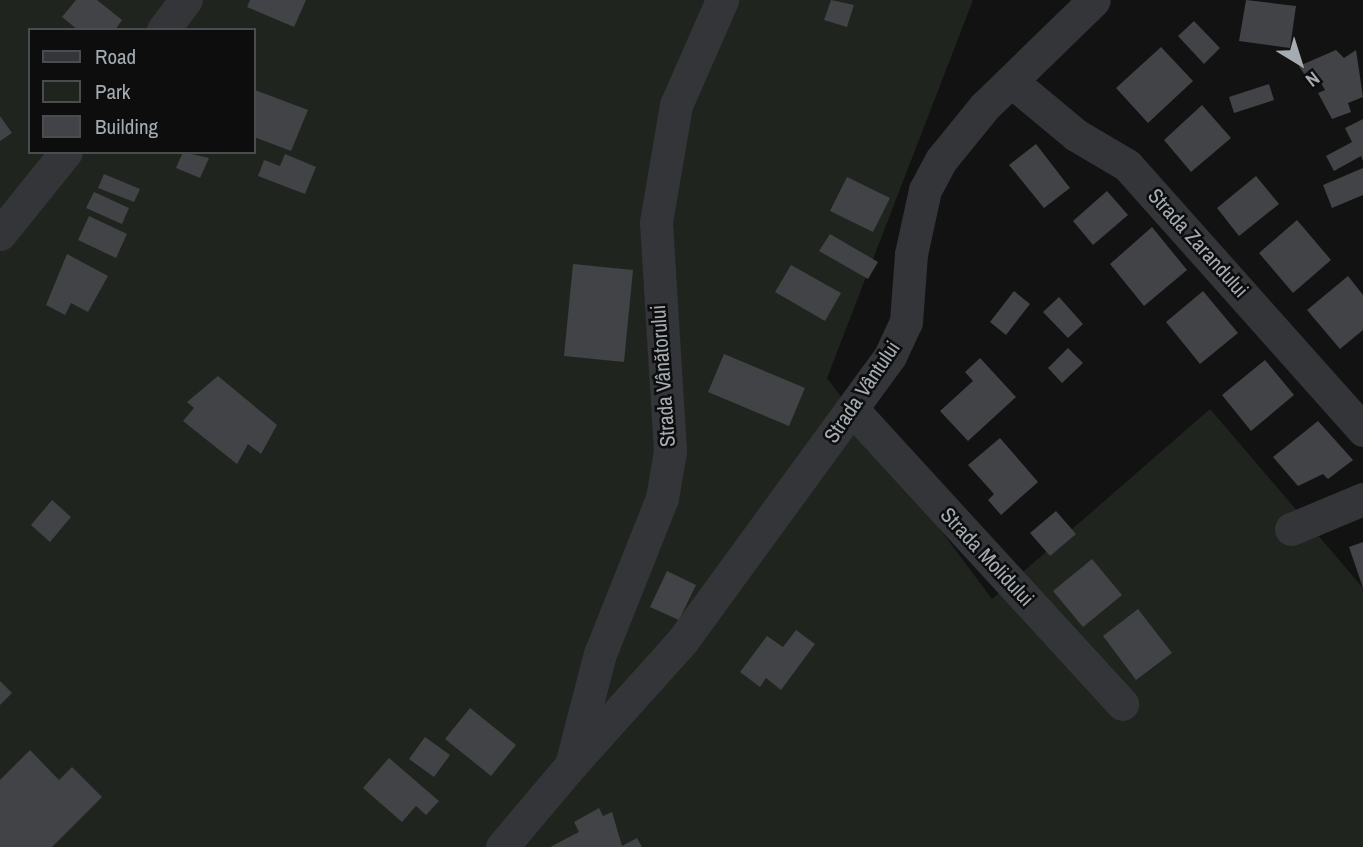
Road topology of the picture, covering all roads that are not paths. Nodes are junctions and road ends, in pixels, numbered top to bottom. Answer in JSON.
{"nodes":[{"id":1,"x":186,"y":0,"type":"edge"},
{"id":2,"x":722,"y":0,"type":"edge"},
{"id":3,"x":1094,"y":0,"type":"edge"},
{"id":4,"x":165,"y":28,"type":"edge"},
{"id":5,"x":1011,"y":81,"type":"junction"},
{"id":6,"x":64,"y":154,"type":"edge"},
{"id":7,"x":0,"y":234,"type":"edge"},
{"id":8,"x":852,"y":410,"type":"junction"},
{"id":9,"x":1363,"y":430,"type":"edge"},
{"id":10,"x":1363,"y":499,"type":"edge"},
{"id":11,"x":1291,"y":529,"type":"dead end"},
{"id":12,"x":1122,"y":704,"type":"dead end"},
{"id":13,"x":571,"y":765,"type":"junction"},
{"id":14,"x":502,"y":847,"type":"edge"}],
"edges":[{"from":1,"to":4,"type":"street"},
{"from":2,"to":13,"type":"street","name":"Strada Vânătorului"},
{"from":3,"to":5,"type":"street","name":"Strada Vântului"},
{"from":5,"to":8,"type":"street","name":"Strada Vântului"},
{"from":5,"to":9,"type":"street","name":"Strada Zarandului"},
{"from":6,"to":7,"type":"street"},
{"from":8,"to":12,"type":"street","name":"Strada Molidului"},
{"from":8,"to":13,"type":"street","name":"Strada Vântului"},
{"from":10,"to":11,"type":"street"},
{"from":13,"to":14,"type":"street","name":"Strada Vânătorului"}]}
